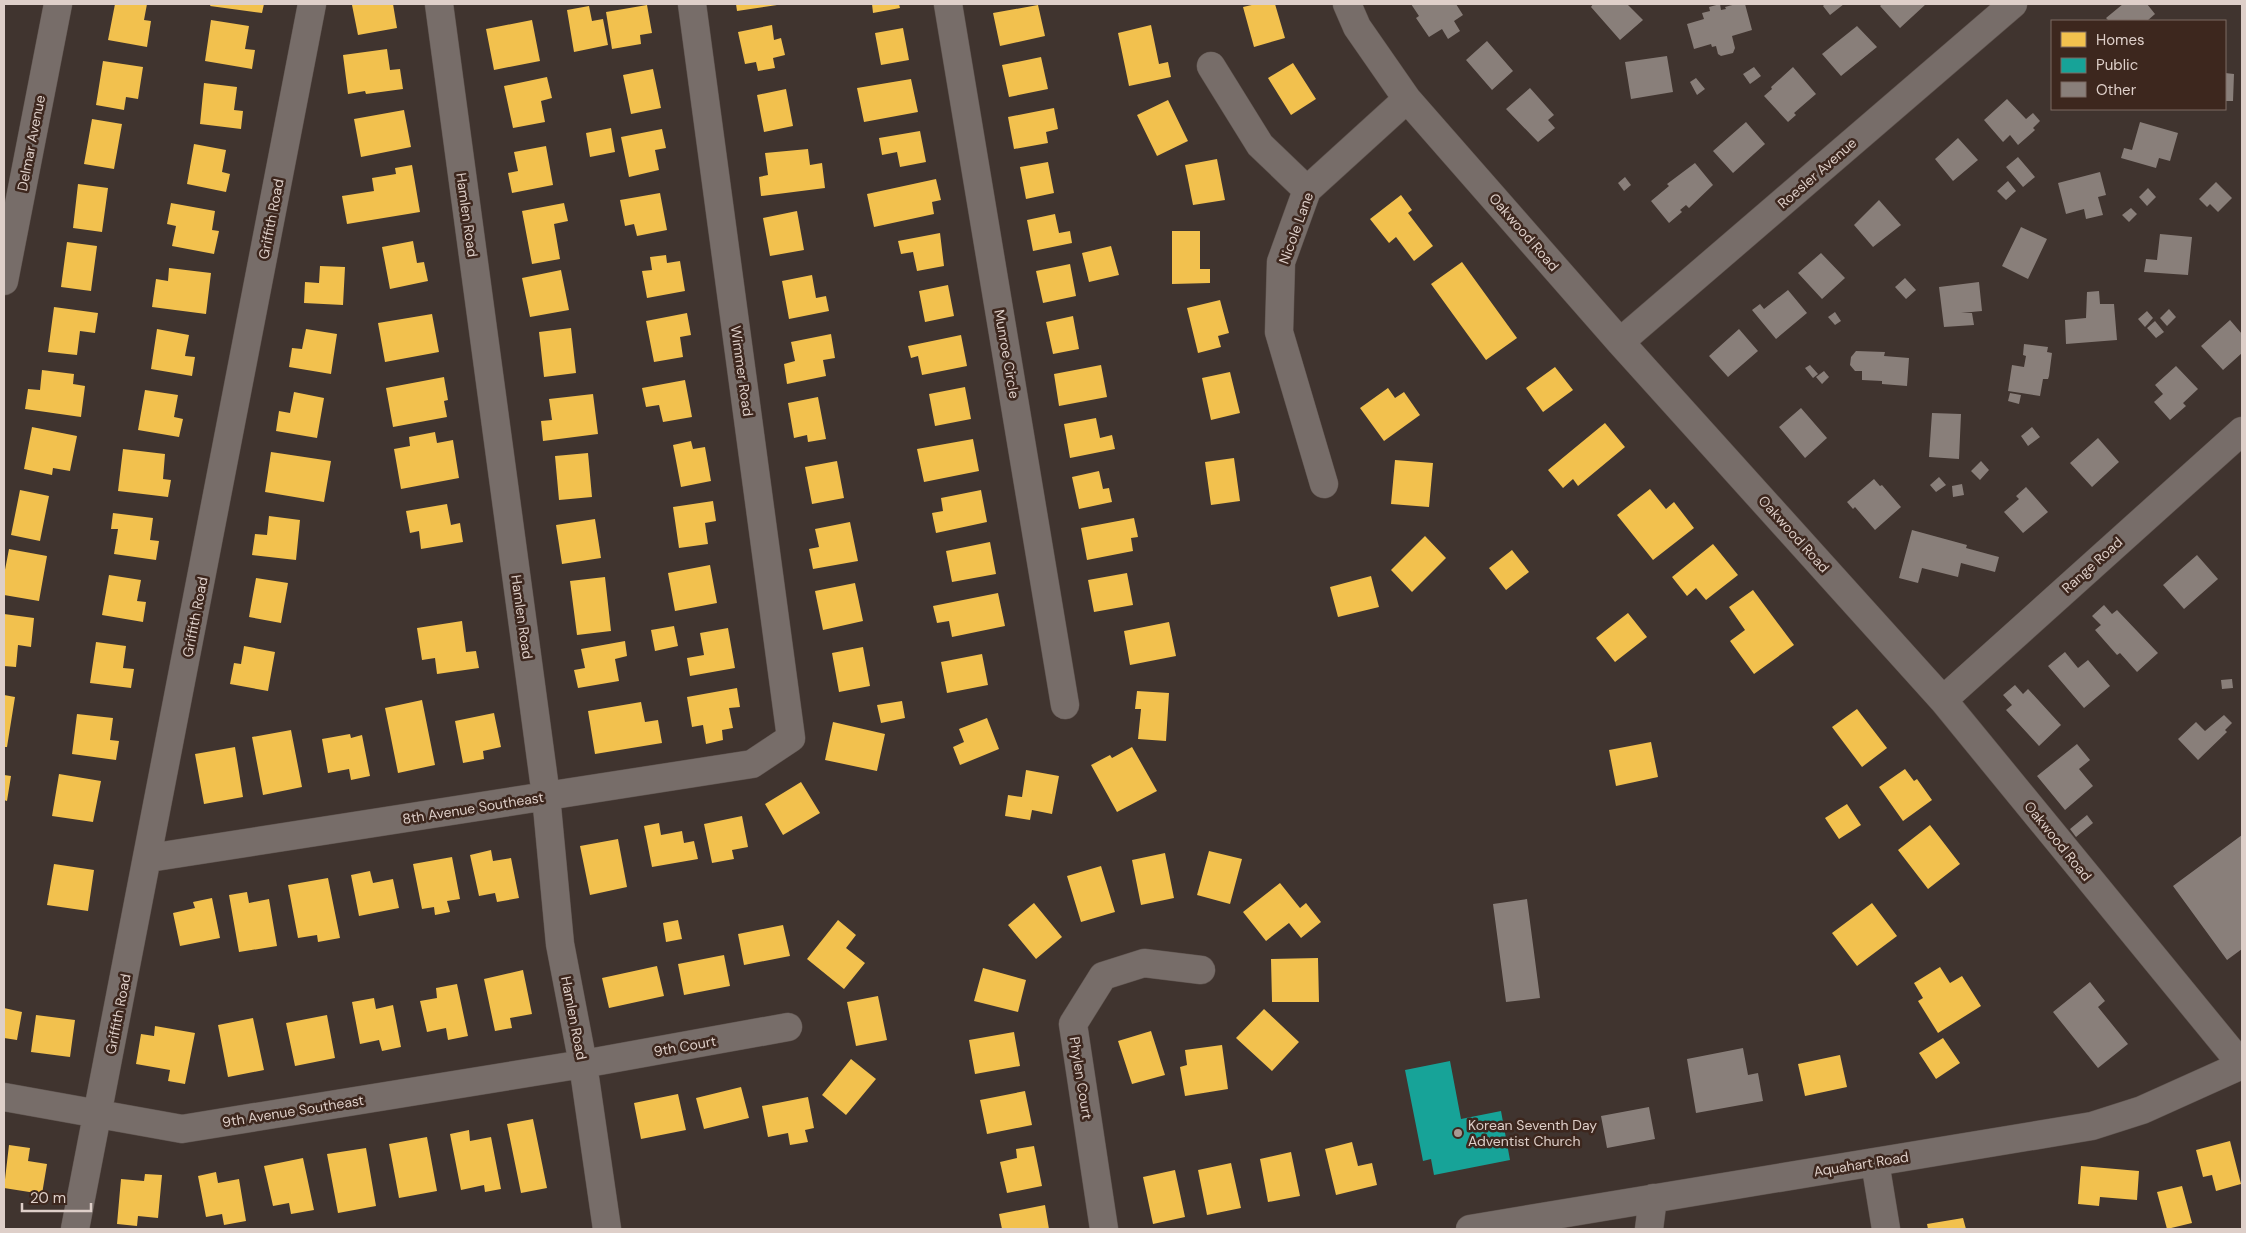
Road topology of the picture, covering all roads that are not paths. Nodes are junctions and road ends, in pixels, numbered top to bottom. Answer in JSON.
{"nodes":[{"id":1,"x":58,"y":4,"type":"edge"},
{"id":2,"x":312,"y":4,"type":"edge"},
{"id":3,"x":439,"y":4,"type":"edge"},
{"id":4,"x":692,"y":4,"type":"edge"},
{"id":5,"x":948,"y":4,"type":"edge"},
{"id":6,"x":1347,"y":4,"type":"edge"},
{"id":7,"x":2013,"y":4,"type":"edge"},
{"id":8,"x":1211,"y":66,"type":"dead end"},
{"id":9,"x":1407,"y":99,"type":"junction"},
{"id":10,"x":1307,"y":190,"type":"junction"},
{"id":11,"x":5,"y":268,"type":"edge"},
{"id":12,"x":1620,"y":342,"type":"junction"},
{"id":13,"x":2242,"y":431,"type":"edge"},
{"id":14,"x":1324,"y":484,"type":"dead end"},
{"id":15,"x":1942,"y":700,"type":"junction"},
{"id":16,"x":1066,"y":705,"type":"dead end"},
{"id":17,"x":791,"y":738,"type":"joint"},
{"id":18,"x":546,"y":796,"type":"junction"},
{"id":19,"x":148,"y":858,"type":"junction"},
{"id":20,"x":1202,"y":970,"type":"dead end"},
{"id":21,"x":788,"y":1027,"type":"dead end"},
{"id":22,"x":583,"y":1064,"type":"junction"},
{"id":23,"x":2242,"y":1065,"type":"edge"},
{"id":24,"x":4,"y":1097,"type":"edge"},
{"id":25,"x":98,"y":1115,"type":"junction"},
{"id":26,"x":1875,"y":1162,"type":"junction"},
{"id":27,"x":1654,"y":1198,"type":"junction"},
{"id":28,"x":75,"y":1229,"type":"edge"},
{"id":29,"x":607,"y":1229,"type":"edge"},
{"id":30,"x":1104,"y":1229,"type":"edge"},
{"id":31,"x":1470,"y":1229,"type":"edge"},
{"id":32,"x":1649,"y":1229,"type":"edge"},
{"id":33,"x":1886,"y":1229,"type":"edge"}],
"edges":[{"from":1,"to":11,"type":"street","name":"Delmar Avenue"},
{"from":2,"to":19,"type":"street","name":"Griffith Road"},
{"from":3,"to":18,"type":"street","name":"Hamlen Road"},
{"from":4,"to":17,"type":"street","name":"Wimmer Road"},
{"from":5,"to":16,"type":"street","name":"Munroe Circle"},
{"from":6,"to":9,"type":"street","name":"Oakwood Road"},
{"from":7,"to":12,"type":"street","name":"Roesler Avenue"},
{"from":8,"to":10,"type":"street"},
{"from":9,"to":10,"type":"street","name":"Nicole Lane"},
{"from":9,"to":12,"type":"street","name":"Oakwood Road"},
{"from":10,"to":14,"type":"street","name":"Nicole Lane"},
{"from":12,"to":15,"type":"street","name":"Oakwood Road"},
{"from":13,"to":15,"type":"street","name":"Range Road"},
{"from":15,"to":23,"type":"street","name":"Oakwood Road"},
{"from":17,"to":18,"type":"street","name":"8th Avenue Southeast"},
{"from":18,"to":19,"type":"street","name":"8th Avenue Southeast"},
{"from":18,"to":22,"type":"street","name":"Hamlen Road"},
{"from":19,"to":25,"type":"street","name":"Griffith Road"},
{"from":20,"to":30,"type":"street","name":"Phylen Court"},
{"from":21,"to":22,"type":"street","name":"9th Court"},
{"from":22,"to":25,"type":"street","name":"9th Avenue Southeast"},
{"from":22,"to":29,"type":"street","name":"Hamlen Road"},
{"from":23,"to":26,"type":"street","name":"Aquahart Road"},
{"from":24,"to":25,"type":"street","name":"9th Avenue Southeast"},
{"from":25,"to":28,"type":"street","name":"Griffith Road"},
{"from":26,"to":27,"type":"street","name":"Aquahart Road"},
{"from":26,"to":33,"type":"street"},
{"from":27,"to":31,"type":"street","name":"Aquahart Road"},
{"from":27,"to":32,"type":"street"}]}
